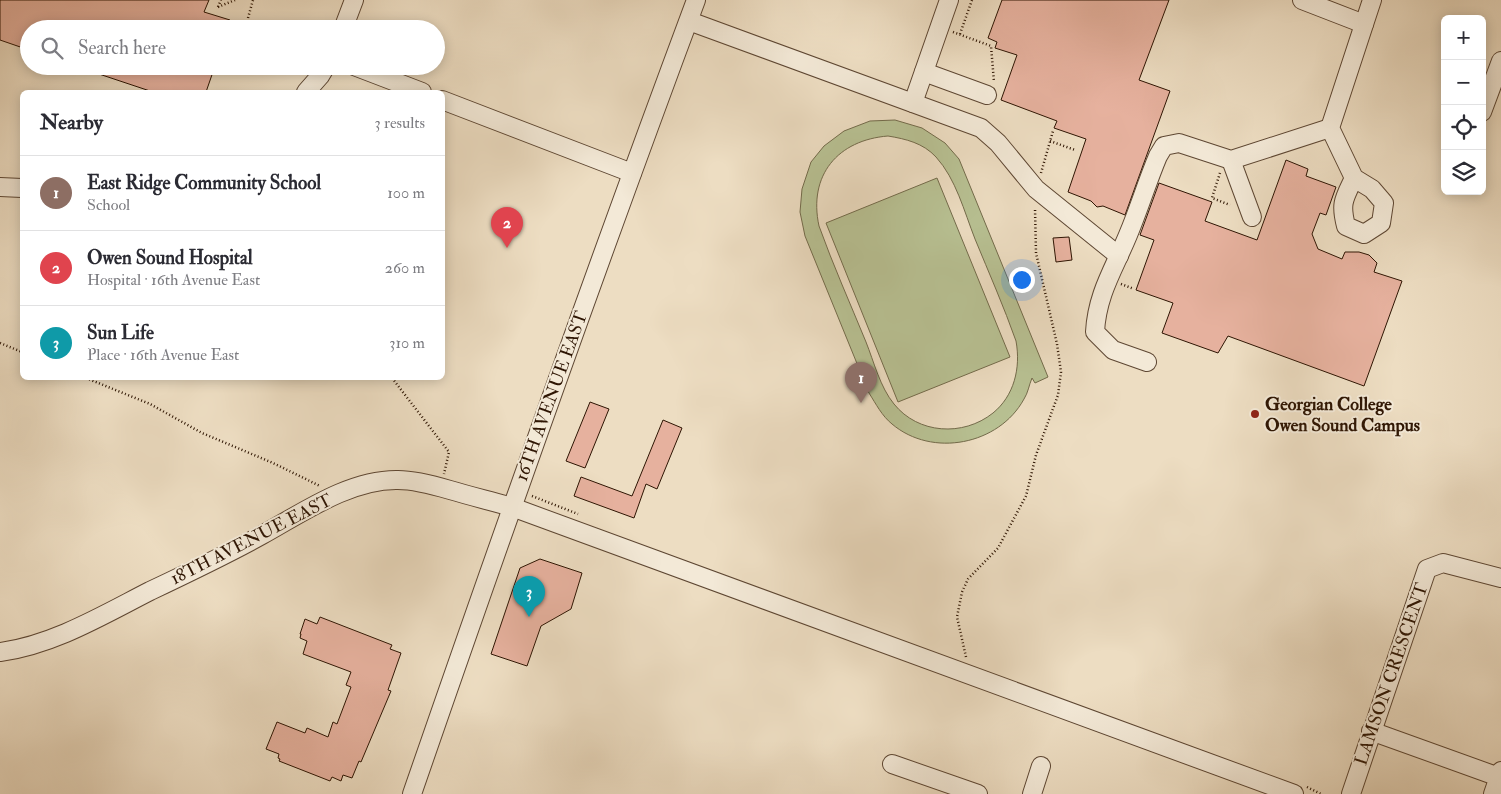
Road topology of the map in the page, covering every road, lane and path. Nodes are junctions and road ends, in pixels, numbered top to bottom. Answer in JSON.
{"nodes":[{"id":1,"x":221,"y":0,"type":"edge"},
{"id":2,"x":235,"y":0,"type":"edge"},
{"id":3,"x":254,"y":0,"type":"edge"},
{"id":4,"x":354,"y":0,"type":"edge"},
{"id":5,"x":696,"y":0,"type":"edge"},
{"id":6,"x":949,"y":0,"type":"edge"},
{"id":7,"x":971,"y":0,"type":"edge"},
{"id":8,"x":1302,"y":0,"type":"edge"},
{"id":9,"x":1372,"y":0,"type":"edge"},
{"id":10,"x":248,"y":18,"type":"dead end"},
{"id":11,"x":346,"y":20,"type":"edge"},
{"id":12,"x":689,"y":21,"type":"junction"},
{"id":13,"x":1364,"y":24,"type":"junction"},
{"id":14,"x":940,"y":27,"type":"junction"},
{"id":15,"x":960,"y":34,"type":"junction"},
{"id":16,"x":1501,"y":61,"type":"edge"},
{"id":17,"x":924,"y":72,"type":"junction"},
{"id":18,"x":321,"y":75,"type":"edge"},
{"id":19,"x":378,"y":75,"type":"edge"},
{"id":20,"x":991,"y":89,"type":"joint"},
{"id":21,"x":308,"y":90,"type":"edge"},
{"id":22,"x":417,"y":90,"type":"edge"},
{"id":23,"x":445,"y":101,"type":"edge"},
{"id":24,"x":913,"y":103,"type":"junction"},
{"id":25,"x":1485,"y":105,"type":"edge"},
{"id":26,"x":1330,"y":128,"type":"junction"},
{"id":27,"x":1053,"y":131,"type":"dead end"},
{"id":28,"x":1050,"y":141,"type":"junction"},
{"id":29,"x":1075,"y":150,"type":"dead end"},
{"id":30,"x":1228,"y":159,"type":"junction"},
{"id":31,"x":632,"y":173,"type":"junction"},
{"id":32,"x":1354,"y":178,"type":"dead end"},
{"id":33,"x":0,"y":187,"type":"edge"},
{"id":34,"x":20,"y":188,"type":"edge"},
{"id":35,"x":1036,"y":189,"type":"junction"},
{"id":36,"x":1230,"y":205,"type":"dead end"},
{"id":37,"x":1252,"y":217,"type":"dead end"},
{"id":38,"x":1118,"y":256,"type":"junction"},
{"id":39,"x":0,"y":343,"type":"edge"},
{"id":40,"x":20,"y":351,"type":"edge"},
{"id":41,"x":1147,"y":362,"type":"dead end"},
{"id":42,"x":91,"y":380,"type":"edge"},
{"id":43,"x":394,"y":380,"type":"edge"},
{"id":44,"x":441,"y":488,"type":"junction"},
{"id":45,"x":337,"y":495,"type":"junction"},
{"id":46,"x":512,"y":507,"type":"junction"},
{"id":47,"x":1501,"y":578,"type":"edge"},
{"id":48,"x":0,"y":652,"type":"edge"},
{"id":49,"x":966,"y":658,"type":"dead end"},
{"id":50,"x":1371,"y":732,"type":"junction"},
{"id":51,"x":892,"y":764,"type":"dead end"},
{"id":52,"x":1041,"y":766,"type":"dead end"},
{"id":53,"x":1498,"y":781,"type":"edge"},
{"id":54,"x":412,"y":794,"type":"edge"},
{"id":55,"x":978,"y":794,"type":"edge"},
{"id":56,"x":1032,"y":794,"type":"edge"},
{"id":57,"x":1294,"y":794,"type":"edge"},
{"id":58,"x":1351,"y":794,"type":"edge"}],
"edges":[{"from":1,"to":2,"type":"path"},
{"from":3,"to":10,"type":"path"},
{"from":4,"to":11,"type":"street"},
{"from":5,"to":12,"type":"street","name":"16TH AVENUE EAST"},
{"from":6,"to":14,"type":"street"},
{"from":7,"to":15,"type":"path"},
{"from":8,"to":13,"type":"street"},
{"from":9,"to":13,"type":"street"},
{"from":12,"to":24,"type":"street"},
{"from":12,"to":31,"type":"street","name":"16TH AVENUE EAST"},
{"from":13,"to":26,"type":"street"},
{"from":14,"to":15,"type":"path"},
{"from":14,"to":17,"type":"street"},
{"from":15,"to":20,"type":"path"},
{"from":16,"to":25,"type":"street"},
{"from":17,"to":20,"type":"street"},
{"from":17,"to":24,"type":"street"},
{"from":18,"to":21,"type":"street"},
{"from":19,"to":22,"type":"street"},
{"from":23,"to":31,"type":"street"},
{"from":24,"to":35,"type":"street"},
{"from":26,"to":30,"type":"street"},
{"from":26,"to":32,"type":"street"},
{"from":27,"to":28,"type":"path"},
{"from":28,"to":29,"type":"path"},
{"from":28,"to":35,"type":"path"},
{"from":30,"to":36,"type":"path"},
{"from":30,"to":37,"type":"street"},
{"from":30,"to":38,"type":"street"},
{"from":31,"to":46,"type":"street","name":"16TH AVENUE EAST"},
{"from":33,"to":34,"type":"street"},
{"from":35,"to":38,"type":"street"},
{"from":35,"to":49,"type":"path"},
{"from":38,"to":41,"type":"street"},
{"from":39,"to":40,"type":"path"},
{"from":42,"to":45,"type":"path"},
{"from":43,"to":44,"type":"path"},
{"from":44,"to":45,"type":"street","name":"18TH AVENUE EAST"},
{"from":44,"to":46,"type":"street","name":"18TH AVENUE EAST"},
{"from":45,"to":48,"type":"street","name":"18TH AVENUE EAST"},
{"from":46,"to":54,"type":"street","name":"16TH AVENUE EAST"},
{"from":46,"to":57,"type":"street","name":"18TH AVENUE EAST"},
{"from":47,"to":50,"type":"street","name":"LAMSON CRESCENT"},
{"from":50,"to":53,"type":"street"},
{"from":50,"to":58,"type":"street","name":"LAMSON CRESCENT"},
{"from":51,"to":55,"type":"street"},
{"from":52,"to":56,"type":"street"}]}
